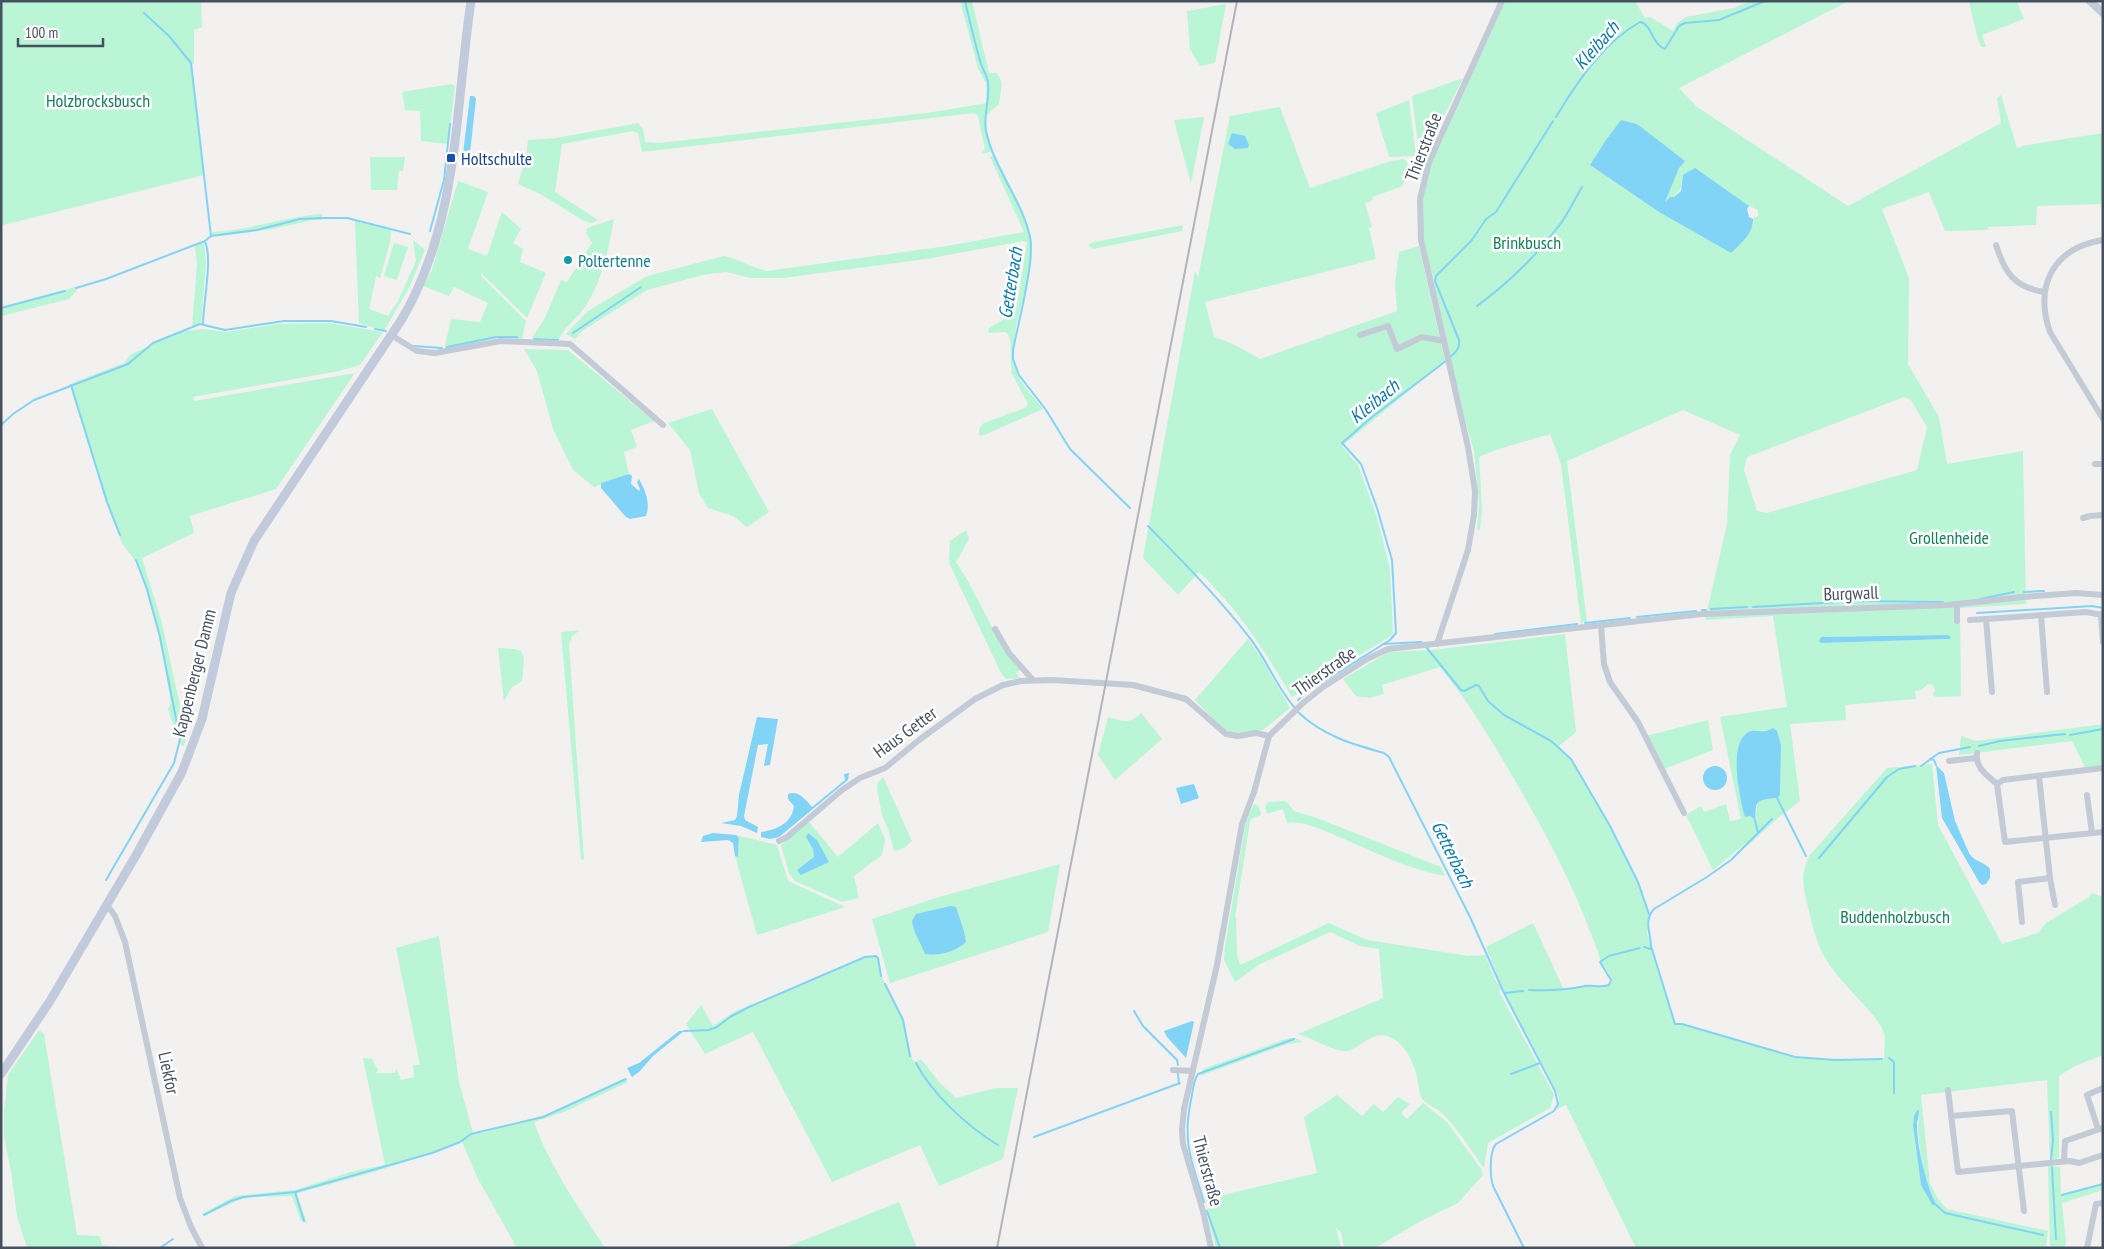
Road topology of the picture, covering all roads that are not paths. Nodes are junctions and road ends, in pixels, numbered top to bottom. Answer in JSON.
{"nodes":[{"id":1,"x":471,"y":1,"type":"edge"},
{"id":2,"x":1502,"y":1,"type":"edge"},
{"id":3,"x":2090,"y":1,"type":"edge"},
{"id":4,"x":2103,"y":13,"type":"edge"},
{"id":5,"x":2103,"y":240,"type":"edge"},
{"id":6,"x":1996,"y":245,"type":"dead end"},
{"id":7,"x":2044,"y":292,"type":"junction"},
{"id":8,"x":391,"y":335,"type":"junction"},
{"id":9,"x":1360,"y":336,"type":"dead end"},
{"id":10,"x":1444,"y":341,"type":"junction"},
{"id":11,"x":2103,"y":419,"type":"edge"},
{"id":12,"x":663,"y":425,"type":"dead end"},
{"id":13,"x":2095,"y":464,"type":"dead end"},
{"id":14,"x":2103,"y":464,"type":"edge"},
{"id":15,"x":2103,"y":516,"type":"edge"},
{"id":16,"x":2083,"y":518,"type":"dead end"},
{"id":17,"x":2103,"y":595,"type":"edge"},
{"id":18,"x":1957,"y":604,"type":"junction"},
{"id":19,"x":2102,"y":614,"type":"edge"},
{"id":20,"x":2041,"y":615,"type":"junction"},
{"id":21,"x":1986,"y":619,"type":"junction"},
{"id":22,"x":1970,"y":620,"type":"dead end"},
{"id":23,"x":1957,"y":621,"type":"dead end"},
{"id":24,"x":1600,"y":626,"type":"junction"},
{"id":25,"x":995,"y":629,"type":"dead end"},
{"id":26,"x":2103,"y":642,"type":"edge"},
{"id":27,"x":1438,"y":644,"type":"junction"},
{"id":28,"x":1032,"y":679,"type":"junction"},
{"id":29,"x":1992,"y":692,"type":"dead end"},
{"id":30,"x":2047,"y":692,"type":"dead end"},
{"id":31,"x":1269,"y":736,"type":"junction"},
{"id":32,"x":1949,"y":761,"type":"dead end"},
{"id":33,"x":2103,"y":768,"type":"edge"},
{"id":34,"x":2039,"y":776,"type":"junction"},
{"id":35,"x":1997,"y":784,"type":"junction"},
{"id":36,"x":2088,"y":795,"type":"dead end"},
{"id":37,"x":1684,"y":813,"type":"dead end"},
{"id":38,"x":2103,"y":832,"type":"edge"},
{"id":39,"x":2092,"y":834,"type":"junction"},
{"id":40,"x":2047,"y":839,"type":"junction"},
{"id":41,"x":779,"y":841,"type":"dead end"},
{"id":42,"x":2050,"y":878,"type":"junction"},
{"id":43,"x":107,"y":905,"type":"junction"},
{"id":44,"x":2055,"y":905,"type":"dead end"},
{"id":45,"x":2022,"y":922,"type":"dead end"},
{"id":46,"x":1173,"y":1070,"type":"dead end"},
{"id":47,"x":2,"y":1071,"type":"edge"},
{"id":48,"x":1192,"y":1071,"type":"junction"},
{"id":49,"x":2103,"y":1088,"type":"edge"},
{"id":50,"x":1948,"y":1090,"type":"dead end"},
{"id":51,"x":1951,"y":1116,"type":"junction"},
{"id":52,"x":2100,"y":1129,"type":"edge"},
{"id":53,"x":2103,"y":1155,"type":"edge"},
{"id":54,"x":2064,"y":1161,"type":"junction"},
{"id":55,"x":2019,"y":1167,"type":"junction"},
{"id":56,"x":2103,"y":1203,"type":"edge"},
{"id":57,"x":2024,"y":1211,"type":"dead end"},
{"id":58,"x":2088,"y":1247,"type":"edge"},
{"id":59,"x":202,"y":1248,"type":"edge"},
{"id":60,"x":1211,"y":1248,"type":"edge"}],
"edges":[{"from":1,"to":8,"type":"main road","name":"Kappenberger Damm"},
{"from":2,"to":10,"type":"street","name":"Thierstraße"},
{"from":3,"to":4,"type":"street"},
{"from":5,"to":7,"type":"street"},
{"from":6,"to":7,"type":"street"},
{"from":7,"to":11,"type":"street"},
{"from":8,"to":12,"type":"street"},
{"from":8,"to":43,"type":"main road","name":"Kappenberger Damm"},
{"from":9,"to":10,"type":"street"},
{"from":10,"to":27,"type":"street","name":"Thierstraße"},
{"from":13,"to":14,"type":"street"},
{"from":15,"to":16,"type":"street"},
{"from":17,"to":18,"type":"street","name":"Burgwall"},
{"from":18,"to":23,"type":"street"},
{"from":18,"to":24,"type":"street","name":"Burgwall"},
{"from":19,"to":20,"type":"street"},
{"from":19,"to":26,"type":"street"},
{"from":20,"to":21,"type":"street"},
{"from":20,"to":30,"type":"street"},
{"from":21,"to":22,"type":"street"},
{"from":21,"to":29,"type":"street"},
{"from":24,"to":27,"type":"street","name":"Burgwall"},
{"from":24,"to":37,"type":"street"},
{"from":25,"to":28,"type":"street"},
{"from":27,"to":31,"type":"street","name":"Thierstraße"},
{"from":28,"to":31,"type":"street","name":"Haus Getter"},
{"from":28,"to":41,"type":"street","name":"Haus Getter"},
{"from":31,"to":48,"type":"street","name":"Thierstraße"},
{"from":32,"to":35,"type":"street"},
{"from":33,"to":34,"type":"street"},
{"from":34,"to":35,"type":"street"},
{"from":34,"to":40,"type":"street"},
{"from":35,"to":40,"type":"street"},
{"from":36,"to":39,"type":"street"},
{"from":38,"to":39,"type":"street"},
{"from":39,"to":40,"type":"street"},
{"from":40,"to":42,"type":"street"},
{"from":42,"to":44,"type":"street"},
{"from":42,"to":45,"type":"street"},
{"from":43,"to":47,"type":"main road","name":"Kappenberger Damm"},
{"from":43,"to":59,"type":"street","name":"Liekfor"},
{"from":46,"to":48,"type":"street"},
{"from":48,"to":60,"type":"street","name":"Thierstraße"},
{"from":49,"to":52,"type":"street"},
{"from":50,"to":51,"type":"street"},
{"from":51,"to":55,"type":"street"},
{"from":51,"to":55,"type":"street"},
{"from":52,"to":54,"type":"street"},
{"from":53,"to":54,"type":"street"},
{"from":54,"to":55,"type":"street"},
{"from":55,"to":57,"type":"street"},
{"from":56,"to":58,"type":"street"}]}
